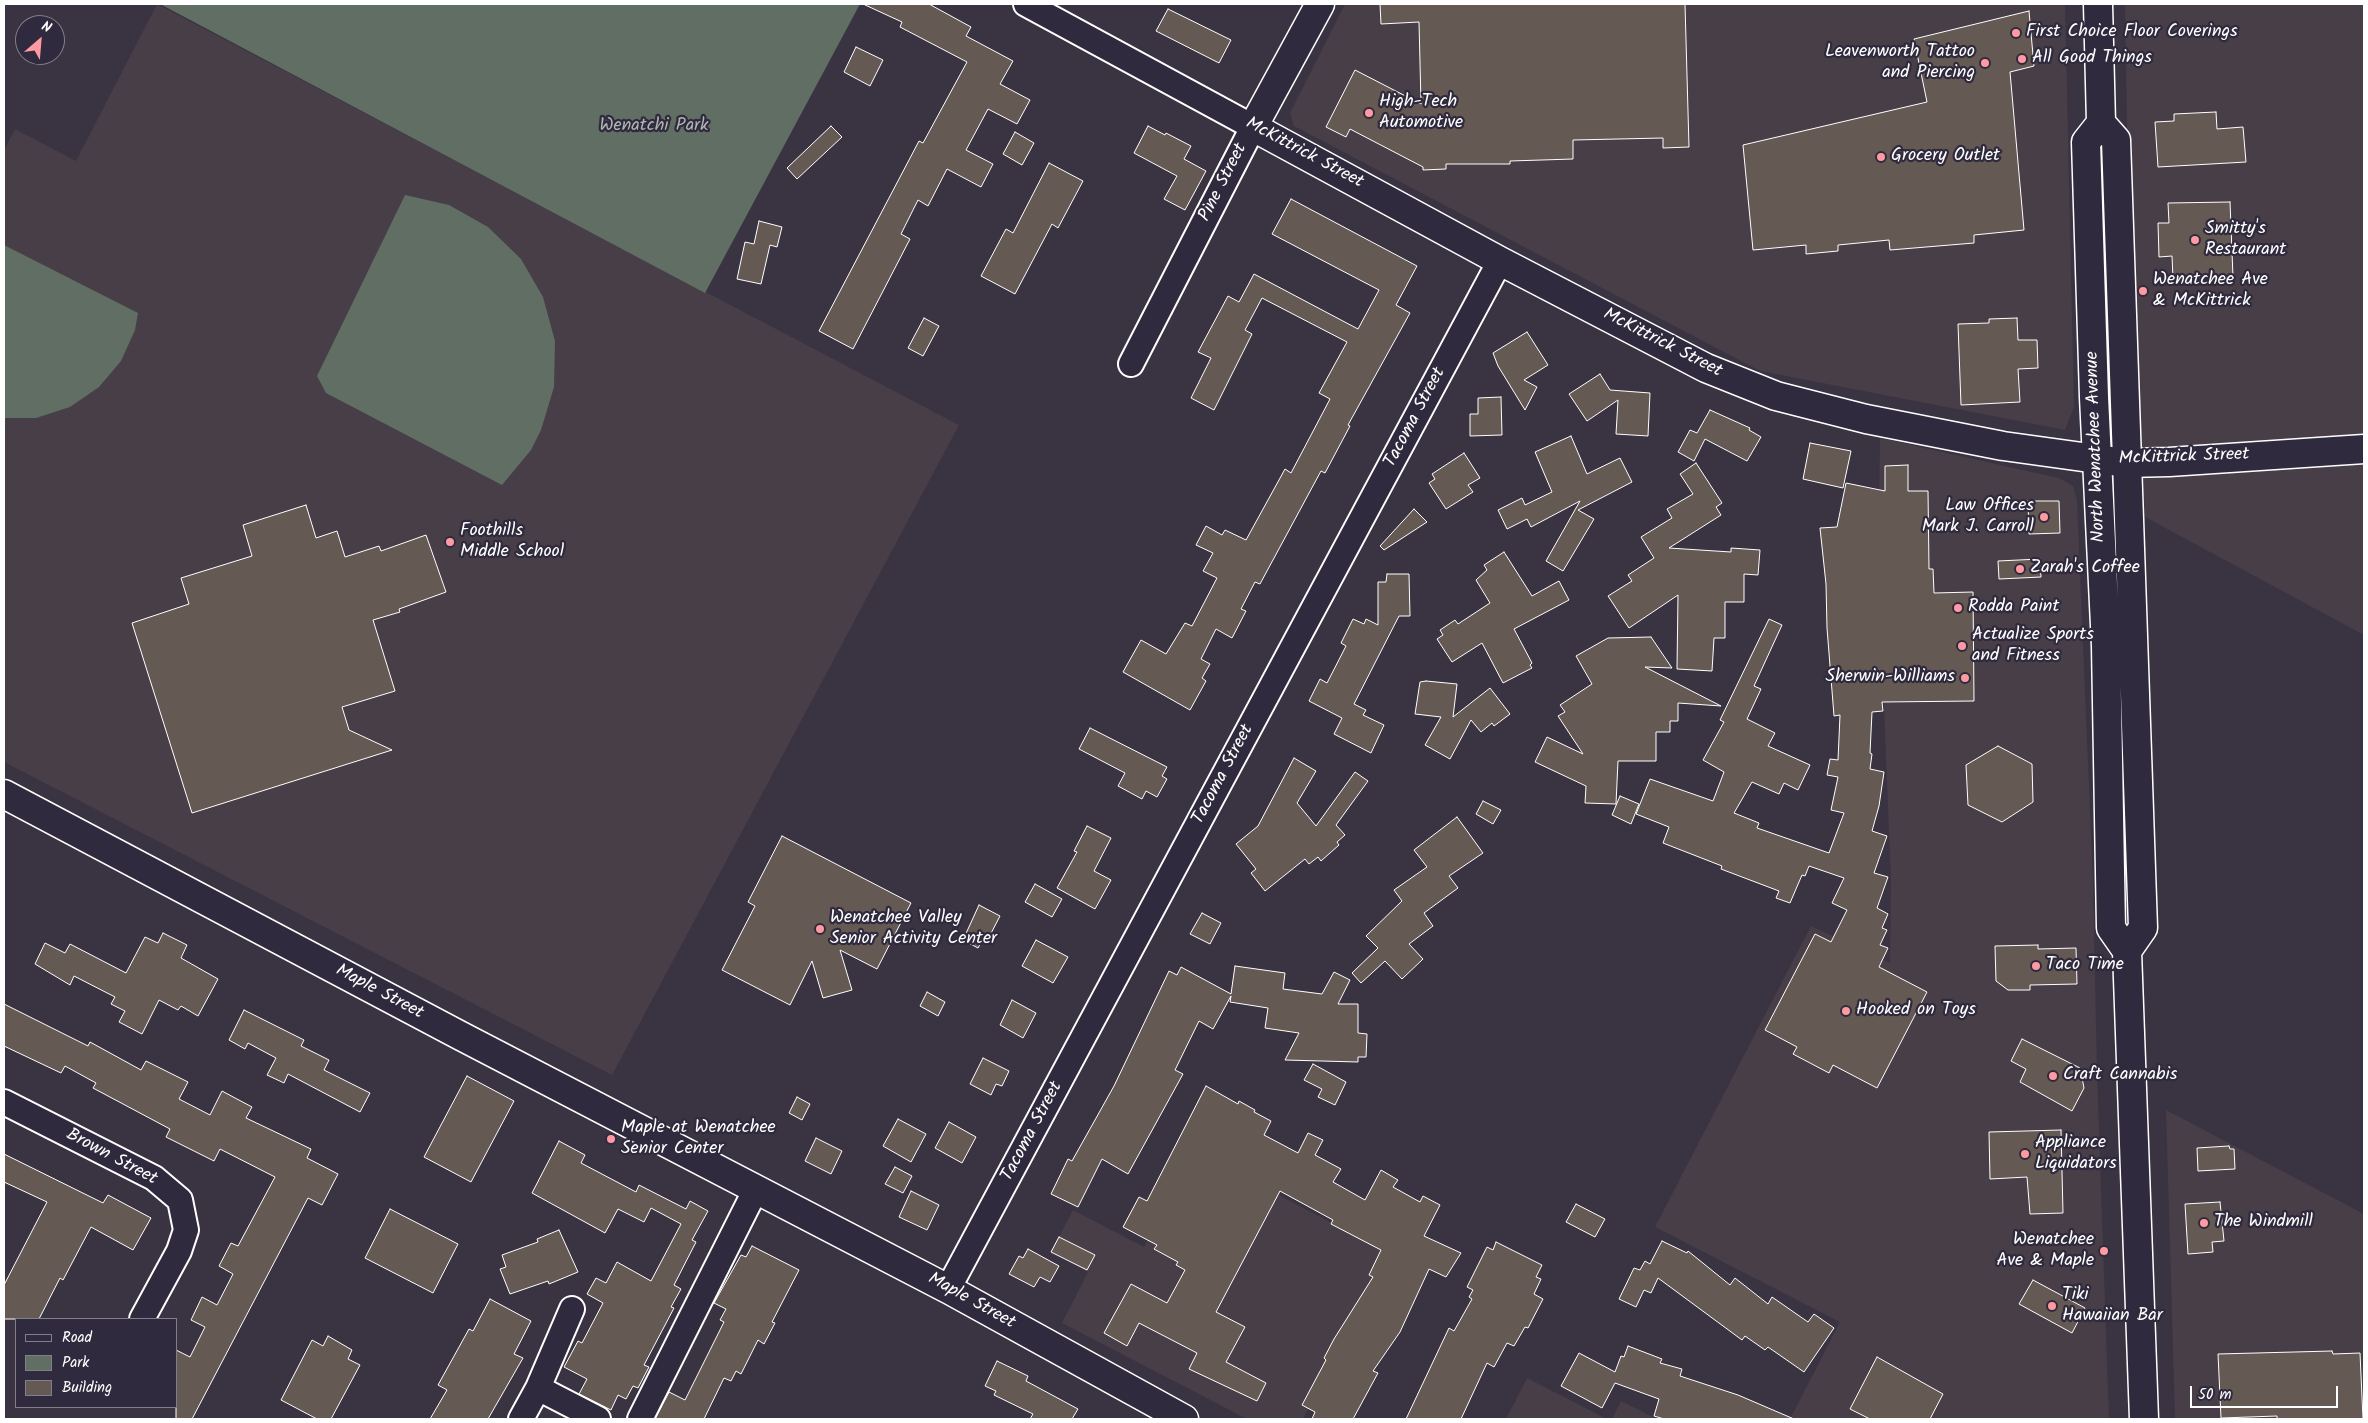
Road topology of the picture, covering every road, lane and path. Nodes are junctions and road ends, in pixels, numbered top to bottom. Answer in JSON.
{"nodes":[{"id":1,"x":1026,"y":4,"type":"edge"},
{"id":2,"x":1320,"y":4,"type":"edge"},
{"id":3,"x":2098,"y":4,"type":"edge"},
{"id":4,"x":2102,"y":123,"type":"junction"},
{"id":5,"x":1253,"y":127,"type":"junction"},
{"id":6,"x":1500,"y":261,"type":"junction"},
{"id":7,"x":1132,"y":364,"type":"dead end"},
{"id":8,"x":2364,"y":449,"type":"edge"},
{"id":9,"x":2097,"y":459,"type":"junction"},
{"id":10,"x":2126,"y":463,"type":"junction"},
{"id":11,"x":4,"y":794,"type":"edge"},
{"id":12,"x":2128,"y":951,"type":"junction"},
{"id":13,"x":4,"y":1102,"type":"edge"},
{"id":14,"x":756,"y":1189,"type":"junction"},
{"id":15,"x":948,"y":1289,"type":"junction"},
{"id":16,"x":572,"y":1309,"type":"dead end"},
{"id":17,"x":143,"y":1318,"type":"edge"},
{"id":18,"x":538,"y":1388,"type":"junction"},
{"id":19,"x":522,"y":1419,"type":"edge"},
{"id":20,"x":598,"y":1419,"type":"edge"},
{"id":21,"x":640,"y":1419,"type":"edge"},
{"id":22,"x":1184,"y":1419,"type":"edge"},
{"id":23,"x":2144,"y":1419,"type":"edge"}],
"edges":[{"from":1,"to":5,"type":"street","name":"McKittrick Street"},
{"from":2,"to":5,"type":"street","name":"Pine Street"},
{"from":3,"to":4,"type":"street"},
{"from":4,"to":9,"type":"street","name":"North Wenatchee Avenue"},
{"from":4,"to":10,"type":"street","name":"North Wenatchee Avenue"},
{"from":5,"to":6,"type":"street","name":"McKittrick Street"},
{"from":5,"to":7,"type":"street","name":"Pine Street"},
{"from":6,"to":9,"type":"street","name":"McKittrick Street"},
{"from":6,"to":15,"type":"street","name":"Tacoma Street"},
{"from":8,"to":10,"type":"street","name":"McKittrick Street"},
{"from":9,"to":10,"type":"street","name":"McKittrick Street"},
{"from":9,"to":12,"type":"street","name":"North Wenatchee Avenue"},
{"from":10,"to":12,"type":"street","name":"North Wenatchee Avenue"},
{"from":11,"to":14,"type":"street","name":"Maple Street"},
{"from":12,"to":23,"type":"street"},
{"from":13,"to":17,"type":"street","name":"Brown Street"},
{"from":14,"to":15,"type":"street","name":"Maple Street"},
{"from":14,"to":21,"type":"street"},
{"from":15,"to":22,"type":"street","name":"Maple Street"},
{"from":16,"to":18,"type":"street"},
{"from":18,"to":19,"type":"street"},
{"from":18,"to":20,"type":"street"}]}
